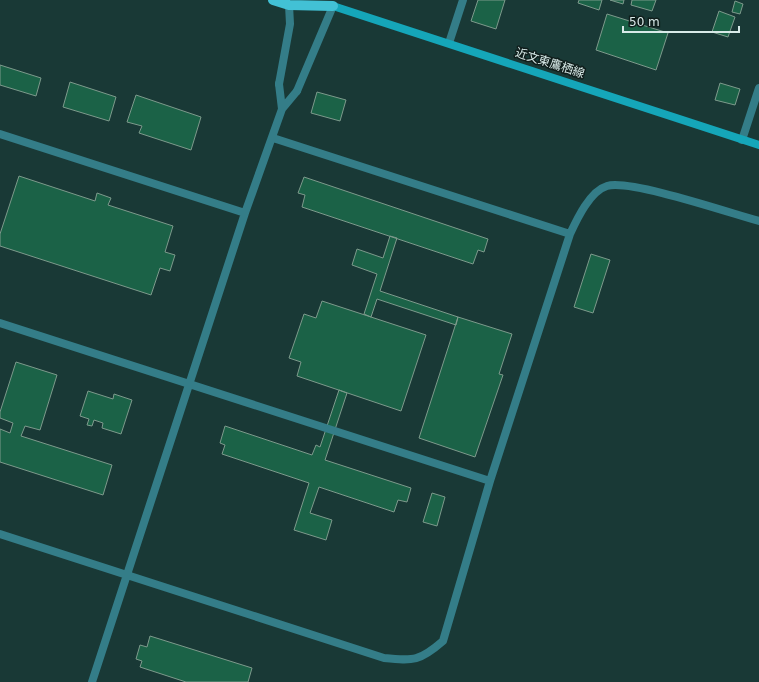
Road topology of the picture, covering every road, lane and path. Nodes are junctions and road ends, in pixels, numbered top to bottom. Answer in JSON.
{"nodes":[{"id":1,"x":273,"y":0,"type":"edge"},
{"id":2,"x":323,"y":0,"type":"edge"},
{"id":3,"x":462,"y":0,"type":"edge"},
{"id":4,"x":290,"y":3,"type":"edge"},
{"id":5,"x":334,"y":3,"type":"edge"},
{"id":6,"x":449,"y":43,"type":"junction"},
{"id":7,"x":759,"y":88,"type":"edge"},
{"id":8,"x":282,"y":110,"type":"junction"},
{"id":9,"x":0,"y":134,"type":"edge"},
{"id":10,"x":273,"y":138,"type":"junction"},
{"id":11,"x":742,"y":140,"type":"junction"},
{"id":12,"x":759,"y":145,"type":"edge"},
{"id":13,"x":245,"y":213,"type":"junction"},
{"id":14,"x":759,"y":221,"type":"edge"},
{"id":15,"x":570,"y":234,"type":"junction"},
{"id":16,"x":0,"y":324,"type":"edge"},
{"id":17,"x":188,"y":384,"type":"junction"},
{"id":18,"x":490,"y":481,"type":"junction"},
{"id":19,"x":0,"y":534,"type":"edge"},
{"id":20,"x":127,"y":575,"type":"junction"},
{"id":21,"x":92,"y":682,"type":"edge"}],
"edges":[{"from":1,"to":4,"type":"main road","name":"近文東鷹栖線"},
{"from":2,"to":5,"type":"main road","name":"近文東鷹栖線"},
{"from":3,"to":6,"type":"street"},
{"from":4,"to":5,"type":"main road","name":"近文東鷹栖線"},
{"from":4,"to":8,"type":"street"},
{"from":5,"to":6,"type":"street","name":"近文東鷹栖線"},
{"from":5,"to":8,"type":"street"},
{"from":6,"to":11,"type":"street","name":"近文東鷹栖線"},
{"from":7,"to":11,"type":"street"},
{"from":8,"to":10,"type":"street"},
{"from":9,"to":13,"type":"street"},
{"from":10,"to":13,"type":"street"},
{"from":10,"to":15,"type":"street"},
{"from":11,"to":12,"type":"street","name":"近文東鷹栖線"},
{"from":13,"to":17,"type":"street"},
{"from":14,"to":15,"type":"street"},
{"from":15,"to":18,"type":"street"},
{"from":16,"to":17,"type":"street"},
{"from":17,"to":18,"type":"street"},
{"from":17,"to":20,"type":"street"},
{"from":18,"to":20,"type":"street"},
{"from":19,"to":20,"type":"street"},
{"from":20,"to":21,"type":"street"}]}
